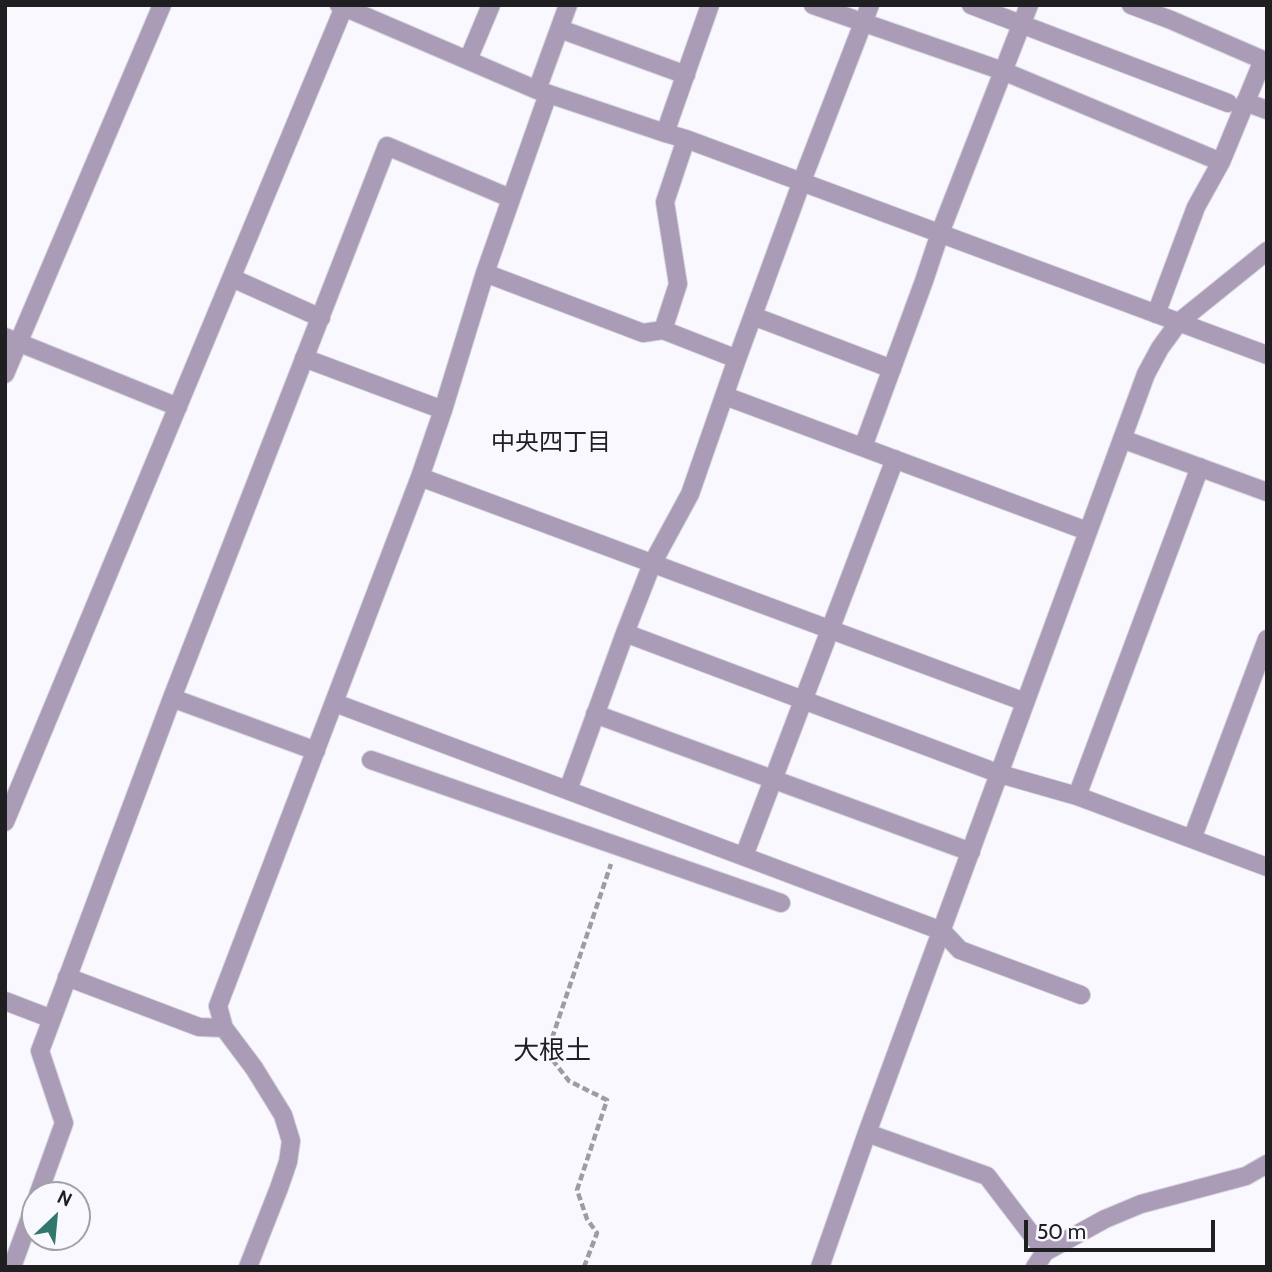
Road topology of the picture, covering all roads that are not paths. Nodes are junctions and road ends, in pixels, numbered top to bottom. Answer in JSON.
{"nodes":[{"id":1,"x":162,"y":5,"type":"edge"},
{"id":2,"x":491,"y":5,"type":"edge"},
{"id":3,"x":568,"y":5,"type":"edge"},
{"id":4,"x":710,"y":5,"type":"edge"},
{"id":5,"x":813,"y":5,"type":"edge"},
{"id":6,"x":870,"y":5,"type":"edge"},
{"id":7,"x":971,"y":5,"type":"edge"},
{"id":8,"x":1028,"y":5,"type":"edge"},
{"id":9,"x":1131,"y":5,"type":"edge"},
{"id":10,"x":341,"y":6,"type":"edge"},
{"id":11,"x":862,"y":23,"type":"junction"},
{"id":12,"x":1021,"y":24,"type":"junction"},
{"id":13,"x":560,"y":29,"type":"junction"},
{"id":14,"x":468,"y":60,"type":"junction"},
{"id":15,"x":1003,"y":71,"type":"junction"},
{"id":16,"x":686,"y":75,"type":"junction"},
{"id":17,"x":542,"y":92,"type":"junction"},
{"id":18,"x":1236,"y":102,"type":"junction"},
{"id":19,"x":1267,"y":110,"type":"edge"},
{"id":20,"x":665,"y":134,"type":"junction"},
{"id":21,"x":686,"y":139,"type":"junction"},
{"id":22,"x":1221,"y":162,"type":"junction"},
{"id":23,"x":802,"y":181,"type":"junction"},
{"id":24,"x":510,"y":198,"type":"junction"},
{"id":25,"x":940,"y":233,"type":"junction"},
{"id":26,"x":1267,"y":251,"type":"edge"},
{"id":27,"x":485,"y":272,"type":"junction"},
{"id":28,"x":232,"y":278,"type":"junction"},
{"id":29,"x":1156,"y":314,"type":"junction"},
{"id":30,"x":753,"y":316,"type":"junction"},
{"id":31,"x":321,"y":318,"type":"junction"},
{"id":32,"x":1179,"y":322,"type":"junction"},
{"id":33,"x":663,"y":330,"type":"junction"},
{"id":34,"x":12,"y":339,"type":"edge"},
{"id":35,"x":1267,"y":355,"type":"edge"},
{"id":36,"x":304,"y":358,"type":"junction"},
{"id":37,"x":737,"y":359,"type":"junction"},
{"id":38,"x":892,"y":369,"type":"junction"},
{"id":39,"x":5,"y":374,"type":"edge"},
{"id":40,"x":725,"y":396,"type":"junction"},
{"id":41,"x":178,"y":407,"type":"junction"},
{"id":42,"x":443,"y":410,"type":"junction"},
{"id":43,"x":1122,"y":439,"type":"junction"},
{"id":44,"x":863,"y":447,"type":"junction"},
{"id":45,"x":895,"y":459,"type":"junction"},
{"id":46,"x":1200,"y":467,"type":"junction"},
{"id":47,"x":420,"y":477,"type":"junction"},
{"id":48,"x":1267,"y":492,"type":"edge"},
{"id":49,"x":1087,"y":531,"type":"junction"},
{"id":50,"x":652,"y":564,"type":"junction"},
{"id":51,"x":830,"y":630,"type":"junction"},
{"id":52,"x":625,"y":633,"type":"junction"},
{"id":53,"x":1267,"y":639,"type":"edge"},
{"id":54,"x":172,"y":698,"type":"junction"},
{"id":55,"x":804,"y":701,"type":"junction"},
{"id":56,"x":1025,"y":702,"type":"junction"},
{"id":57,"x":335,"y":703,"type":"junction"},
{"id":58,"x":595,"y":714,"type":"junction"},
{"id":59,"x":316,"y":751,"type":"junction"},
{"id":60,"x":370,"y":760,"type":"dead end"},
{"id":61,"x":1000,"y":774,"type":"junction"},
{"id":62,"x":773,"y":780,"type":"junction"},
{"id":63,"x":568,"y":790,"type":"junction"},
{"id":64,"x":1077,"y":796,"type":"junction"},
{"id":65,"x":5,"y":822,"type":"edge"},
{"id":66,"x":1192,"y":839,"type":"junction"},
{"id":67,"x":971,"y":852,"type":"junction"},
{"id":68,"x":744,"y":856,"type":"junction"},
{"id":69,"x":1267,"y":867,"type":"edge"},
{"id":70,"x":781,"y":903,"type":"dead end"},
{"id":71,"x":942,"y":931,"type":"junction"},
{"id":72,"x":67,"y":977,"type":"junction"},
{"id":73,"x":1081,"y":995,"type":"dead end"},
{"id":74,"x":5,"y":1001,"type":"edge"},
{"id":75,"x":52,"y":1019,"type":"junction"},
{"id":76,"x":224,"y":1028,"type":"junction"},
{"id":77,"x":867,"y":1133,"type":"junction"},
{"id":78,"x":1267,"y":1164,"type":"edge"},
{"id":79,"x":43,"y":1181,"type":"edge"},
{"id":80,"x":21,"y":1242,"type":"edge"},
{"id":81,"x":1040,"y":1259,"type":"edge"},
{"id":82,"x":12,"y":1267,"type":"edge"},
{"id":83,"x":248,"y":1267,"type":"edge"},
{"id":84,"x":820,"y":1267,"type":"edge"}],
"edges":[{"from":1,"to":34,"type":"street"},
{"from":2,"to":14,"type":"street"},
{"from":3,"to":13,"type":"street"},
{"from":4,"to":16,"type":"street"},
{"from":5,"to":11,"type":"street"},
{"from":6,"to":11,"type":"street"},
{"from":7,"to":12,"type":"street"},
{"from":8,"to":12,"type":"street"},
{"from":9,"to":18,"type":"street"},
{"from":10,"to":14,"type":"street"},
{"from":10,"to":28,"type":"street"},
{"from":11,"to":15,"type":"street"},
{"from":11,"to":23,"type":"street"},
{"from":12,"to":15,"type":"street"},
{"from":12,"to":18,"type":"street"},
{"from":13,"to":16,"type":"street"},
{"from":13,"to":17,"type":"street"},
{"from":14,"to":17,"type":"street"},
{"from":15,"to":22,"type":"street"},
{"from":15,"to":25,"type":"street"},
{"from":16,"to":20,"type":"street"},
{"from":17,"to":20,"type":"street"},
{"from":17,"to":24,"type":"street"},
{"from":18,"to":19,"type":"street"},
{"from":18,"to":22,"type":"street"},
{"from":20,"to":21,"type":"street"},
{"from":21,"to":23,"type":"street"},
{"from":21,"to":33,"type":"street"},
{"from":22,"to":29,"type":"street"},
{"from":23,"to":25,"type":"street"},
{"from":23,"to":30,"type":"street"},
{"from":24,"to":27,"type":"street"},
{"from":24,"to":31,"type":"street"},
{"from":25,"to":29,"type":"street"},
{"from":25,"to":38,"type":"street"},
{"from":26,"to":32,"type":"street"},
{"from":27,"to":33,"type":"street"},
{"from":27,"to":42,"type":"street"},
{"from":28,"to":31,"type":"street"},
{"from":28,"to":41,"type":"street"},
{"from":29,"to":32,"type":"street"},
{"from":30,"to":37,"type":"street"},
{"from":30,"to":38,"type":"street"},
{"from":31,"to":36,"type":"street"},
{"from":32,"to":35,"type":"street"},
{"from":32,"to":43,"type":"street"},
{"from":33,"to":37,"type":"street"},
{"from":34,"to":39,"type":"street"},
{"from":34,"to":41,"type":"street"},
{"from":36,"to":42,"type":"street"},
{"from":36,"to":54,"type":"street"},
{"from":37,"to":40,"type":"street"},
{"from":38,"to":44,"type":"street"},
{"from":40,"to":44,"type":"street"},
{"from":40,"to":50,"type":"street"},
{"from":41,"to":65,"type":"street"},
{"from":42,"to":47,"type":"street"},
{"from":43,"to":46,"type":"street"},
{"from":43,"to":49,"type":"street"},
{"from":44,"to":45,"type":"street"},
{"from":45,"to":49,"type":"street"},
{"from":45,"to":51,"type":"street"},
{"from":46,"to":48,"type":"street"},
{"from":46,"to":64,"type":"street"},
{"from":47,"to":50,"type":"street"},
{"from":47,"to":57,"type":"street"},
{"from":49,"to":56,"type":"street"},
{"from":50,"to":51,"type":"street"},
{"from":50,"to":52,"type":"street"},
{"from":51,"to":55,"type":"street"},
{"from":51,"to":56,"type":"street"},
{"from":52,"to":55,"type":"street"},
{"from":52,"to":58,"type":"street"},
{"from":53,"to":66,"type":"street"},
{"from":54,"to":59,"type":"street"},
{"from":54,"to":72,"type":"street"},
{"from":55,"to":61,"type":"street"},
{"from":55,"to":62,"type":"street"},
{"from":56,"to":61,"type":"street"},
{"from":57,"to":59,"type":"street"},
{"from":57,"to":63,"type":"street"},
{"from":58,"to":62,"type":"street"},
{"from":58,"to":63,"type":"street"},
{"from":59,"to":76,"type":"street"},
{"from":60,"to":70,"type":"street"},
{"from":61,"to":64,"type":"street"},
{"from":61,"to":67,"type":"street"},
{"from":62,"to":67,"type":"street"},
{"from":62,"to":68,"type":"street"},
{"from":63,"to":68,"type":"street"},
{"from":64,"to":66,"type":"street"},
{"from":66,"to":69,"type":"street"},
{"from":67,"to":71,"type":"street"},
{"from":68,"to":71,"type":"street"},
{"from":71,"to":73,"type":"street"},
{"from":71,"to":77,"type":"street"},
{"from":72,"to":75,"type":"street"},
{"from":72,"to":76,"type":"street"},
{"from":74,"to":75,"type":"street"},
{"from":75,"to":79,"type":"street"},
{"from":76,"to":83,"type":"street"},
{"from":77,"to":81,"type":"street"},
{"from":77,"to":84,"type":"street"},
{"from":78,"to":81,"type":"street"},
{"from":80,"to":82,"type":"street"}]}
